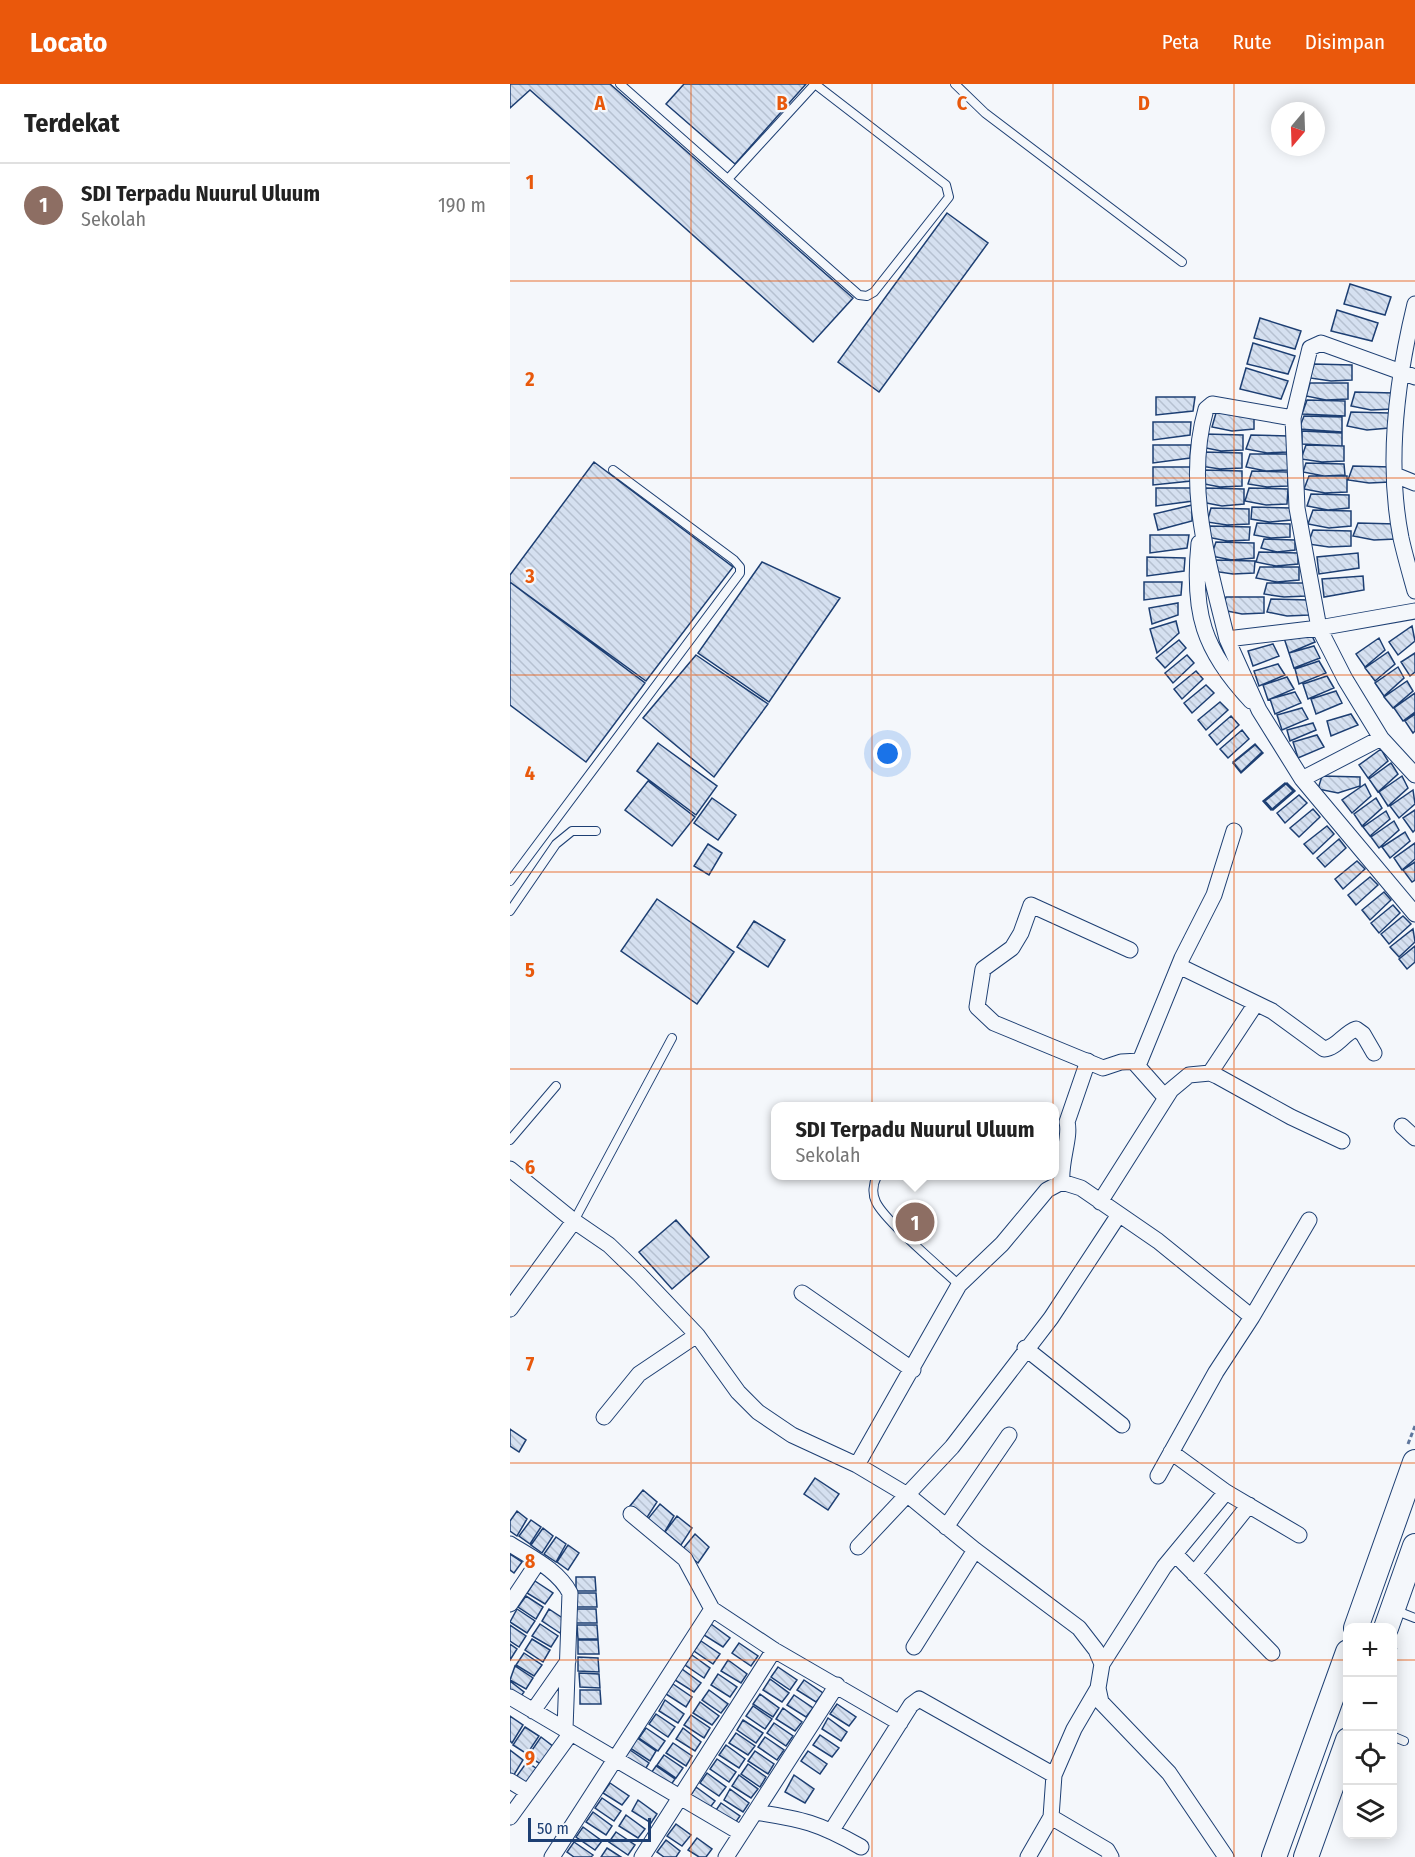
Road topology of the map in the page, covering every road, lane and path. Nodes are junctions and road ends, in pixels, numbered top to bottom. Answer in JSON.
{"nodes":[{"id":1,"x":620,"y":84,"type":"edge"},
{"id":2,"x":815,"y":84,"type":"edge"},
{"id":3,"x":956,"y":84,"type":"edge"},
{"id":4,"x":728,"y":180,"type":"junction"},
{"id":5,"x":1182,"y":262,"type":"dead end"},
{"id":6,"x":1415,"y":304,"type":"edge"},
{"id":7,"x":1408,"y":374,"type":"edge"},
{"id":8,"x":1293,"y":417,"type":"junction"},
{"id":9,"x":614,"y":470,"type":"dead end"},
{"id":10,"x":1395,"y":475,"type":"junction"},
{"id":11,"x":1415,"y":483,"type":"edge"},
{"id":12,"x":1200,"y":527,"type":"junction"},
{"id":13,"x":1414,"y":582,"type":"edge"},
{"id":14,"x":1415,"y":611,"type":"edge"},
{"id":15,"x":1319,"y":628,"type":"junction"},
{"id":16,"x":1227,"y":639,"type":"junction"},
{"id":17,"x":1259,"y":710,"type":"junction"},
{"id":18,"x":1381,"y":738,"type":"junction"},
{"id":19,"x":1415,"y":775,"type":"edge"},
{"id":20,"x":1302,"y":779,"type":"junction"},
{"id":21,"x":596,"y":831,"type":"dead end"},
{"id":22,"x":1234,"y":831,"type":"dead end"},
{"id":23,"x":510,"y":881,"type":"edge"},
{"id":24,"x":510,"y":911,"type":"edge"},
{"id":25,"x":1415,"y":914,"type":"edge"},
{"id":26,"x":1130,"y":951,"type":"dead end"},
{"id":27,"x":1179,"y":966,"type":"junction"},
{"id":28,"x":1255,"y":1005,"type":"junction"},
{"id":29,"x":672,"y":1038,"type":"dead end"},
{"id":30,"x":1374,"y":1053,"type":"dead end"},
{"id":31,"x":1088,"y":1061,"type":"junction"},
{"id":32,"x":1134,"y":1062,"type":"junction"},
{"id":33,"x":1210,"y":1073,"type":"junction"},
{"id":34,"x":556,"y":1086,"type":"dead end"},
{"id":35,"x":1165,"y":1097,"type":"junction"},
{"id":36,"x":1402,"y":1126,"type":"dead end"},
{"id":37,"x":1415,"y":1138,"type":"edge"},
{"id":38,"x":510,"y":1140,"type":"edge"},
{"id":39,"x":1342,"y":1141,"type":"dead end"},
{"id":40,"x":510,"y":1169,"type":"edge"},
{"id":41,"x":875,"y":1180,"type":"edge"},
{"id":42,"x":1062,"y":1182,"type":"junction"},
{"id":43,"x":1100,"y":1202,"type":"junction"},
{"id":44,"x":1119,"y":1216,"type":"junction"},
{"id":45,"x":1309,"y":1220,"type":"dead end"},
{"id":46,"x":574,"y":1221,"type":"junction"},
{"id":47,"x":959,"y":1285,"type":"junction"},
{"id":48,"x":802,"y":1293,"type":"dead end"},
{"id":49,"x":510,"y":1309,"type":"edge"},
{"id":50,"x":1252,"y":1317,"type":"junction"},
{"id":51,"x":697,"y":1335,"type":"junction"},
{"id":52,"x":1025,"y":1348,"type":"junction"},
{"id":53,"x":913,"y":1370,"type":"junction"},
{"id":54,"x":604,"y":1417,"type":"dead end"},
{"id":55,"x":1122,"y":1425,"type":"dead end"},
{"id":56,"x":1009,"y":1435,"type":"dead end"},
{"id":57,"x":1171,"y":1452,"type":"junction"},
{"id":58,"x":1415,"y":1462,"type":"edge"},
{"id":59,"x":857,"y":1466,"type":"junction"},
{"id":60,"x":1158,"y":1476,"type":"dead end"},
{"id":61,"x":1226,"y":1492,"type":"junction"},
{"id":62,"x":909,"y":1496,"type":"junction"},
{"id":63,"x":1249,"y":1505,"type":"junction"},
{"id":64,"x":632,"y":1514,"type":"dead end"},
{"id":65,"x":946,"y":1527,"type":"junction"},
{"id":66,"x":1299,"y":1535,"type":"dead end"},
{"id":67,"x":510,"y":1544,"type":"edge"},
{"id":68,"x":1415,"y":1546,"type":"edge"},
{"id":69,"x":858,"y":1547,"type":"dead end"},
{"id":70,"x":975,"y":1550,"type":"junction"},
{"id":71,"x":1176,"y":1555,"type":"junction"},
{"id":72,"x":538,"y":1562,"type":"junction"},
{"id":73,"x":1194,"y":1574,"type":"junction"},
{"id":74,"x":510,"y":1604,"type":"edge"},
{"id":75,"x":712,"y":1610,"type":"junction"},
{"id":76,"x":1390,"y":1618,"type":"edge"},
{"id":77,"x":1415,"y":1618,"type":"edge"},
{"id":78,"x":1358,"y":1623,"type":"edge"},
{"id":79,"x":914,"y":1647,"type":"dead end"},
{"id":80,"x":774,"y":1650,"type":"junction"},
{"id":81,"x":1272,"y":1653,"type":"dead end"},
{"id":82,"x":567,"y":1660,"type":"junction"},
{"id":83,"x":1343,"y":1663,"type":"edge"},
{"id":84,"x":1102,"y":1664,"type":"junction"},
{"id":85,"x":837,"y":1685,"type":"junction"},
{"id":86,"x":1098,"y":1688,"type":"junction"},
{"id":87,"x":510,"y":1697,"type":"edge"},
{"id":88,"x":533,"y":1711,"type":"junction"},
{"id":89,"x":900,"y":1723,"type":"junction"},
{"id":90,"x":568,"y":1731,"type":"junction"},
{"id":91,"x":1397,"y":1738,"type":"edge"},
{"id":92,"x":1404,"y":1742,"type":"dead end"},
{"id":93,"x":1343,"y":1751,"type":"edge"},
{"id":94,"x":615,"y":1759,"type":"junction"},
{"id":95,"x":1054,"y":1775,"type":"junction"},
{"id":96,"x":510,"y":1781,"type":"edge"},
{"id":97,"x":528,"y":1792,"type":"junction"},
{"id":98,"x":680,"y":1797,"type":"junction"},
{"id":99,"x":755,"y":1812,"type":"junction"},
{"id":100,"x":510,"y":1817,"type":"edge"},
{"id":101,"x":1051,"y":1817,"type":"junction"},
{"id":102,"x":832,"y":1830,"type":"junction"},
{"id":103,"x":741,"y":1833,"type":"junction"},
{"id":104,"x":861,"y":1847,"type":"dead end"},
{"id":105,"x":552,"y":1857,"type":"edge"},
{"id":106,"x":642,"y":1857,"type":"edge"},
{"id":107,"x":726,"y":1857,"type":"edge"},
{"id":108,"x":1028,"y":1857,"type":"edge"},
{"id":109,"x":1111,"y":1857,"type":"edge"},
{"id":110,"x":1226,"y":1857,"type":"edge"},
{"id":111,"x":1274,"y":1857,"type":"edge"},
{"id":112,"x":1306,"y":1857,"type":"edge"}],
"edges":[{"from":1,"to":4,"type":"lane"},
{"from":2,"to":4,"type":"lane"},
{"from":2,"to":4,"type":"lane"},
{"from":3,"to":5,"type":"lane"},
{"from":6,"to":7,"type":"street"},
{"from":7,"to":8,"type":"street"},
{"from":7,"to":10,"type":"street"},
{"from":8,"to":12,"type":"street"},
{"from":8,"to":15,"type":"street"},
{"from":9,"to":23,"type":"lane"},
{"from":10,"to":11,"type":"street"},
{"from":10,"to":13,"type":"street"},
{"from":12,"to":16,"type":"street"},
{"from":12,"to":17,"type":"street"},
{"from":14,"to":15,"type":"street"},
{"from":15,"to":16,"type":"street"},
{"from":15,"to":18,"type":"street"},
{"from":16,"to":17,"type":"street"},
{"from":17,"to":20,"type":"street"},
{"from":18,"to":19,"type":"street"},
{"from":18,"to":20,"type":"street"},
{"from":20,"to":25,"type":"street"},
{"from":21,"to":24,"type":"lane"},
{"from":22,"to":27,"type":"street"},
{"from":26,"to":31,"type":"street"},
{"from":27,"to":28,"type":"street"},
{"from":27,"to":32,"type":"street"},
{"from":28,"to":30,"type":"street"},
{"from":28,"to":33,"type":"street"},
{"from":29,"to":46,"type":"lane"},
{"from":31,"to":32,"type":"street"},
{"from":31,"to":42,"type":"street"},
{"from":32,"to":35,"type":"street"},
{"from":33,"to":35,"type":"street"},
{"from":33,"to":39,"type":"street"},
{"from":34,"to":38,"type":"lane"},
{"from":35,"to":43,"type":"street"},
{"from":36,"to":37,"type":"street"},
{"from":40,"to":46,"type":"street"},
{"from":41,"to":47,"type":"lane"},
{"from":42,"to":43,"type":"street"},
{"from":42,"to":47,"type":"street"},
{"from":43,"to":44,"type":"street"},
{"from":44,"to":50,"type":"street"},
{"from":44,"to":52,"type":"street"},
{"from":45,"to":50,"type":"street"},
{"from":46,"to":49,"type":"street"},
{"from":46,"to":51,"type":"street"},
{"from":47,"to":53,"type":"street"},
{"from":48,"to":53,"type":"street"},
{"from":50,"to":57,"type":"street"},
{"from":51,"to":54,"type":"street"},
{"from":51,"to":59,"type":"street"},
{"from":52,"to":55,"type":"street"},
{"from":52,"to":62,"type":"street"},
{"from":53,"to":59,"type":"street"},
{"from":56,"to":65,"type":"street"},
{"from":57,"to":60,"type":"street"},
{"from":57,"to":61,"type":"street"},
{"from":58,"to":78,"type":"main road"},
{"from":59,"to":62,"type":"street"},
{"from":61,"to":63,"type":"street"},
{"from":61,"to":71,"type":"street"},
{"from":62,"to":65,"type":"street"},
{"from":62,"to":69,"type":"street"},
{"from":63,"to":66,"type":"street"},
{"from":63,"to":73,"type":"street"},
{"from":64,"to":75,"type":"street"},
{"from":65,"to":70,"type":"street"},
{"from":67,"to":72,"type":"street"},
{"from":68,"to":76,"type":"main road"},
{"from":70,"to":79,"type":"street"},
{"from":70,"to":84,"type":"street"},
{"from":71,"to":73,"type":"street"},
{"from":71,"to":84,"type":"street"},
{"from":72,"to":74,"type":"street"},
{"from":72,"to":82,"type":"street"},
{"from":73,"to":81,"type":"street"},
{"from":75,"to":80,"type":"street"},
{"from":75,"to":94,"type":"street"},
{"from":76,"to":77,"type":"lane"},
{"from":80,"to":85,"type":"street"},
{"from":80,"to":98,"type":"street"},
{"from":82,"to":88,"type":"street"},
{"from":82,"to":90,"type":"street"},
{"from":83,"to":111,"type":"main road"},
{"from":84,"to":86,"type":"street"},
{"from":85,"to":89,"type":"street"},
{"from":85,"to":99,"type":"street"},
{"from":86,"to":95,"type":"street"},
{"from":86,"to":110,"type":"street"},
{"from":87,"to":88,"type":"street"},
{"from":88,"to":90,"type":"street"},
{"from":89,"to":95,"type":"street"},
{"from":89,"to":102,"type":"street"},
{"from":90,"to":94,"type":"street"},
{"from":90,"to":97,"type":"street"},
{"from":91,"to":92,"type":"lane"},
{"from":93,"to":112,"type":"main road"},
{"from":94,"to":98,"type":"street"},
{"from":94,"to":105,"type":"street"},
{"from":95,"to":101,"type":"street"},
{"from":96,"to":97,"type":"street"},
{"from":97,"to":100,"type":"street"},
{"from":98,"to":103,"type":"street"},
{"from":98,"to":106,"type":"street"},
{"from":99,"to":102,"type":"street"},
{"from":99,"to":103,"type":"street"},
{"from":101,"to":108,"type":"street"},
{"from":101,"to":109,"type":"street"},
{"from":102,"to":104,"type":"street"},
{"from":103,"to":107,"type":"street"}]}
